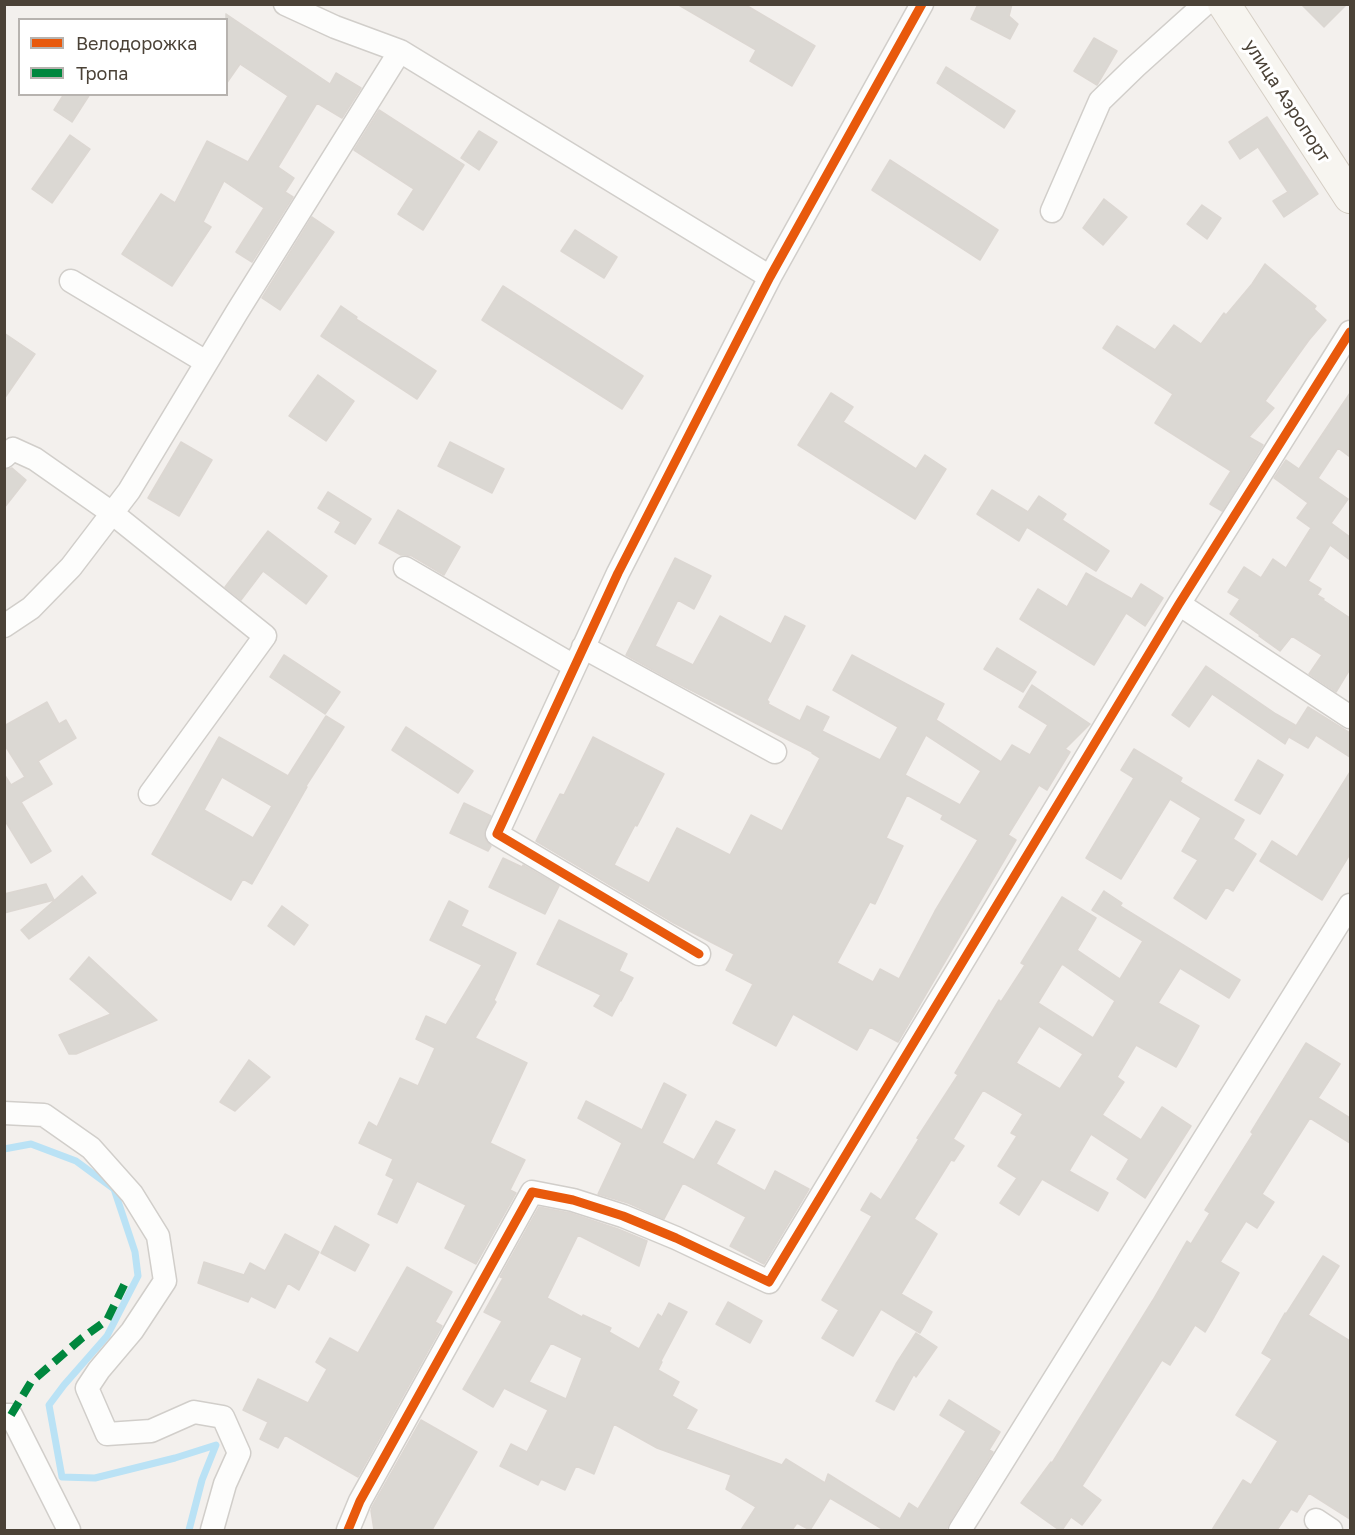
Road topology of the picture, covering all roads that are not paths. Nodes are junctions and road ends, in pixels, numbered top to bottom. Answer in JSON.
{"nodes":[{"id":1,"x":285,"y":4,"type":"edge"},
{"id":2,"x":922,"y":4,"type":"edge"},
{"id":3,"x":1205,"y":4,"type":"edge"},
{"id":4,"x":1224,"y":4,"type":"edge"},
{"id":5,"x":400,"y":51,"type":"junction"},
{"id":6,"x":1350,"y":197,"type":"edge"},
{"id":7,"x":1052,"y":211,"type":"dead end"},
{"id":8,"x":770,"y":277,"type":"junction"},
{"id":9,"x":71,"y":281,"type":"dead end"},
{"id":10,"x":1350,"y":332,"type":"edge"},
{"id":11,"x":206,"y":362,"type":"junction"},
{"id":12,"x":4,"y":457,"type":"edge"},
{"id":13,"x":112,"y":513,"type":"junction"},
{"id":14,"x":405,"y":568,"type":"dead end"},
{"id":15,"x":1179,"y":604,"type":"junction"},
{"id":16,"x":4,"y":626,"type":"edge"},
{"id":17,"x":579,"y":657,"type":"junction"},
{"id":18,"x":1350,"y":717,"type":"edge"},
{"id":19,"x":776,"y":752,"type":"dead end"},
{"id":20,"x":150,"y":794,"type":"dead end"},
{"id":21,"x":1350,"y":905,"type":"edge"},
{"id":22,"x":699,"y":954,"type":"dead end"},
{"id":23,"x":4,"y":1113,"type":"edge"},
{"id":24,"x":4,"y":1415,"type":"edge"},
{"id":25,"x":69,"y":1530,"type":"edge"},
{"id":26,"x":212,"y":1530,"type":"edge"},
{"id":27,"x":348,"y":1530,"type":"edge"},
{"id":28,"x":960,"y":1530,"type":"edge"}],
"edges":[{"from":1,"to":5,"type":"street"},
{"from":2,"to":8,"type":"street"},
{"from":3,"to":7,"type":"street"},
{"from":4,"to":6,"type":"main road","name":"улица Аэропорт"},
{"from":5,"to":8,"type":"street"},
{"from":5,"to":11,"type":"street"},
{"from":8,"to":17,"type":"street"},
{"from":9,"to":11,"type":"street"},
{"from":10,"to":15,"type":"street"},
{"from":11,"to":13,"type":"street"},
{"from":12,"to":13,"type":"street"},
{"from":13,"to":16,"type":"street"},
{"from":13,"to":20,"type":"street"},
{"from":14,"to":17,"type":"street"},
{"from":15,"to":18,"type":"street"},
{"from":15,"to":27,"type":"street"},
{"from":17,"to":19,"type":"street"},
{"from":17,"to":22,"type":"street"},
{"from":21,"to":28,"type":"street"},
{"from":23,"to":26,"type":"street"},
{"from":24,"to":25,"type":"street"}]}
